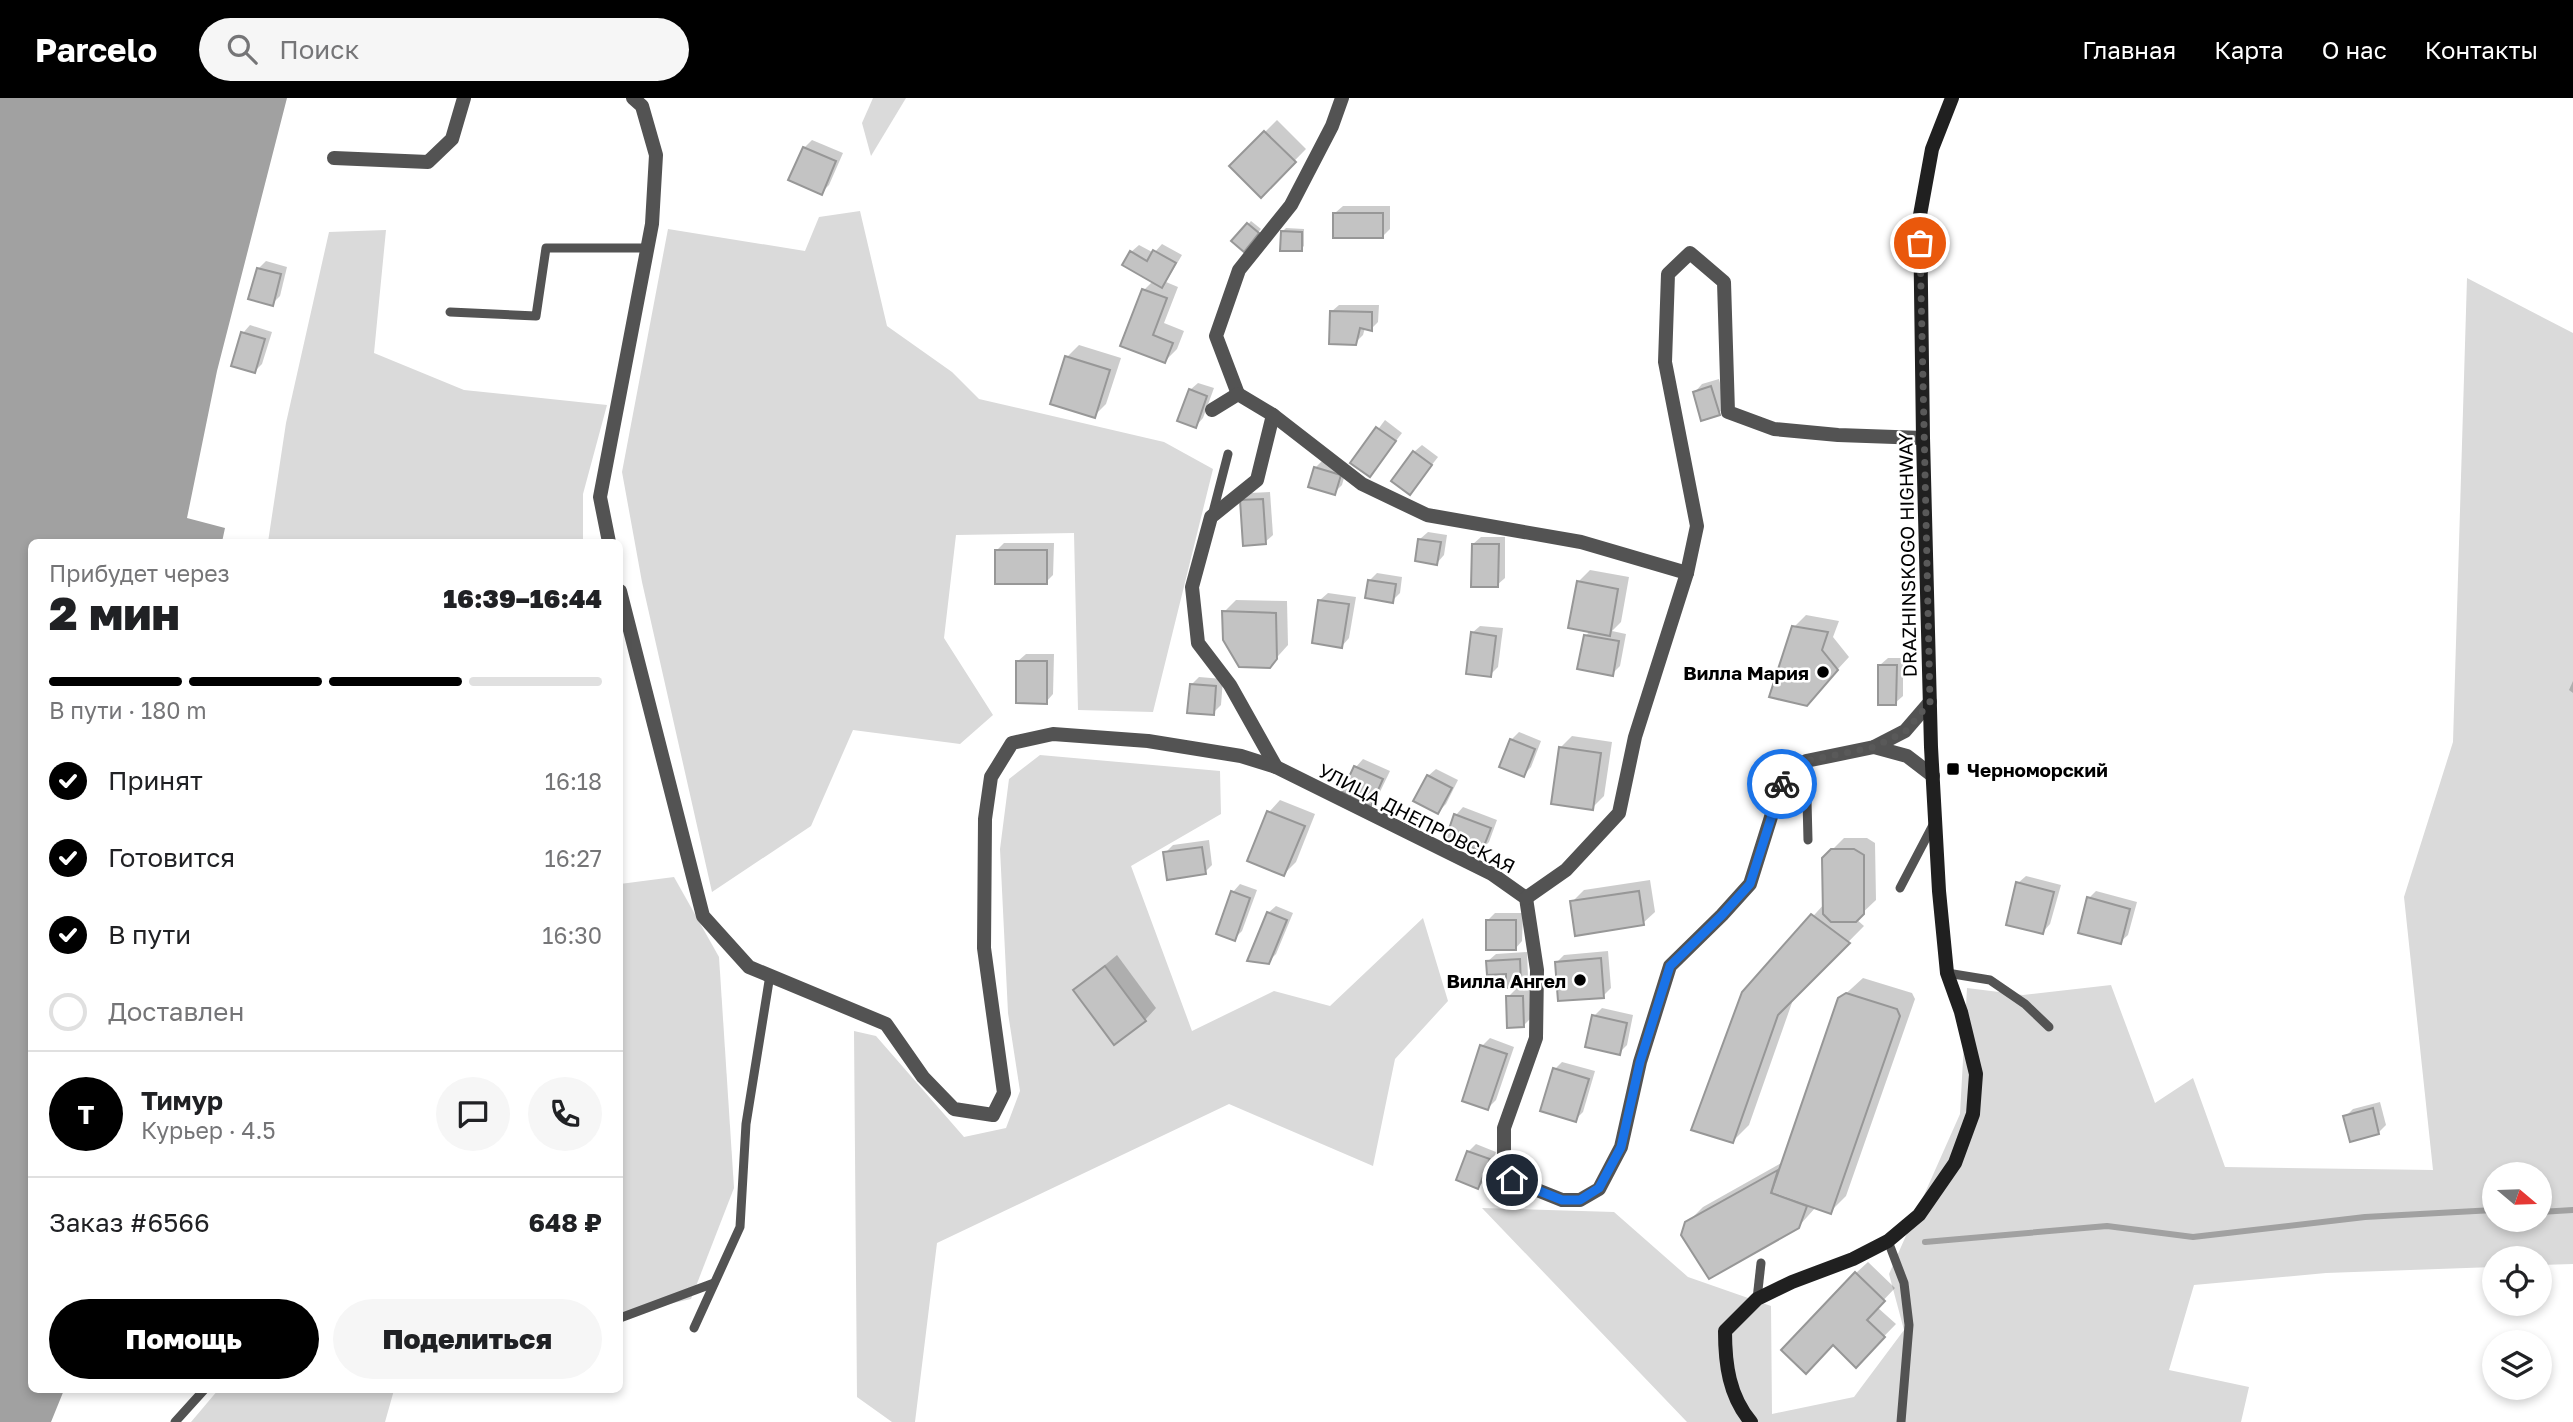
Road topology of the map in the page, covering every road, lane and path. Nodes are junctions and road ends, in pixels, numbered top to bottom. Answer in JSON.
{"nodes":[{"id":1,"x":464,"y":98,"type":"edge"},
{"id":2,"x":634,"y":98,"type":"edge"},
{"id":3,"x":1342,"y":98,"type":"edge"},
{"id":4,"x":1952,"y":98,"type":"edge"},
{"id":5,"x":334,"y":158,"type":"dead end"},
{"id":6,"x":648,"y":248,"type":"junction"},
{"id":7,"x":450,"y":312,"type":"dead end"},
{"id":8,"x":1238,"y":394,"type":"junction"},
{"id":9,"x":1212,"y":410,"type":"dead end"},
{"id":10,"x":1273,"y":415,"type":"junction"},
{"id":11,"x":1923,"y":438,"type":"junction"},
{"id":12,"x":1228,"y":454,"type":"dead end"},
{"id":13,"x":1212,"y":517,"type":"junction"},
{"id":14,"x":609,"y":539,"type":"edge"},
{"id":15,"x":1688,"y":573,"type":"junction"},
{"id":16,"x":623,"y":603,"type":"edge"},
{"id":17,"x":1930,"y":702,"type":"junction"},
{"id":18,"x":1874,"y":747,"type":"junction"},
{"id":19,"x":1806,"y":761,"type":"junction"},
{"id":20,"x":1276,"y":767,"type":"junction"},
{"id":21,"x":1933,"y":776,"type":"junction"},
{"id":22,"x":1935,"y":820,"type":"junction"},
{"id":23,"x":1808,"y":841,"type":"dead end"},
{"id":24,"x":1900,"y":888,"type":"dead end"},
{"id":25,"x":1526,"y":898,"type":"junction"},
{"id":26,"x":1947,"y":973,"type":"junction"},
{"id":27,"x":770,"y":975,"type":"junction"},
{"id":28,"x":2049,"y":1027,"type":"dead end"},
{"id":29,"x":1888,"y":1241,"type":"junction"},
{"id":30,"x":1761,"y":1263,"type":"dead end"},
{"id":31,"x":714,"y":1283,"type":"junction"},
{"id":32,"x":1757,"y":1299,"type":"junction"},
{"id":33,"x":623,"y":1317,"type":"edge"},
{"id":34,"x":694,"y":1328,"type":"dead end"},
{"id":35,"x":201,"y":1393,"type":"edge"},
{"id":36,"x":176,"y":1422,"type":"edge"},
{"id":37,"x":1751,"y":1422,"type":"edge"},
{"id":38,"x":1900,"y":1422,"type":"edge"}],
"edges":[{"from":1,"to":5,"type":"street"},
{"from":2,"to":6,"type":"street"},
{"from":3,"to":8,"type":"street"},
{"from":4,"to":11,"type":"main road","name":"DRAZHINSKOGO HIGHWAY"},
{"from":6,"to":7,"type":"lane"},
{"from":6,"to":14,"type":"street"},
{"from":8,"to":9,"type":"street"},
{"from":8,"to":10,"type":"street"},
{"from":10,"to":13,"type":"street"},
{"from":10,"to":15,"type":"street"},
{"from":11,"to":15,"type":"street"},
{"from":11,"to":17,"type":"main road","name":"DRAZHINSKOGO HIGHWAY"},
{"from":12,"to":13,"type":"lane"},
{"from":13,"to":20,"type":"street"},
{"from":15,"to":25,"type":"street"},
{"from":16,"to":27,"type":"street"},
{"from":17,"to":18,"type":"street"},
{"from":17,"to":21,"type":"main road","name":"DRAZHINSKOGO HIGHWAY"},
{"from":18,"to":19,"type":"street"},
{"from":18,"to":21,"type":"street"},
{"from":19,"to":23,"type":"lane"},
{"from":19,"to":25,"type":"street","name":"УЛИЦА ДНЕПРОВСКАЯ"},
{"from":20,"to":25,"type":"street","name":"УЛИЦА ДНЕПРОВСКАЯ"},
{"from":20,"to":27,"type":"street","name":"УЛИЦА ДНЕПРОВСКАЯ"},
{"from":21,"to":22,"type":"main road","name":"DRAZHINSKOGO HIGHWAY"},
{"from":22,"to":24,"type":"lane"},
{"from":22,"to":26,"type":"main road","name":"DRAZHINSKOGO HIGHWAY"},
{"from":26,"to":28,"type":"lane"},
{"from":26,"to":29,"type":"main road","name":"DRAZHINSKOGO HIGHWAY"},
{"from":27,"to":31,"type":"lane"},
{"from":29,"to":32,"type":"main road","name":"DRAZHINSKOGO HIGHWAY"},
{"from":29,"to":38,"type":"lane"},
{"from":30,"to":32,"type":"lane"},
{"from":31,"to":33,"type":"lane"},
{"from":31,"to":34,"type":"lane"},
{"from":32,"to":37,"type":"main road","name":"DRAZHINSKOGO HIGHWAY"},
{"from":35,"to":36,"type":"lane"}]}
